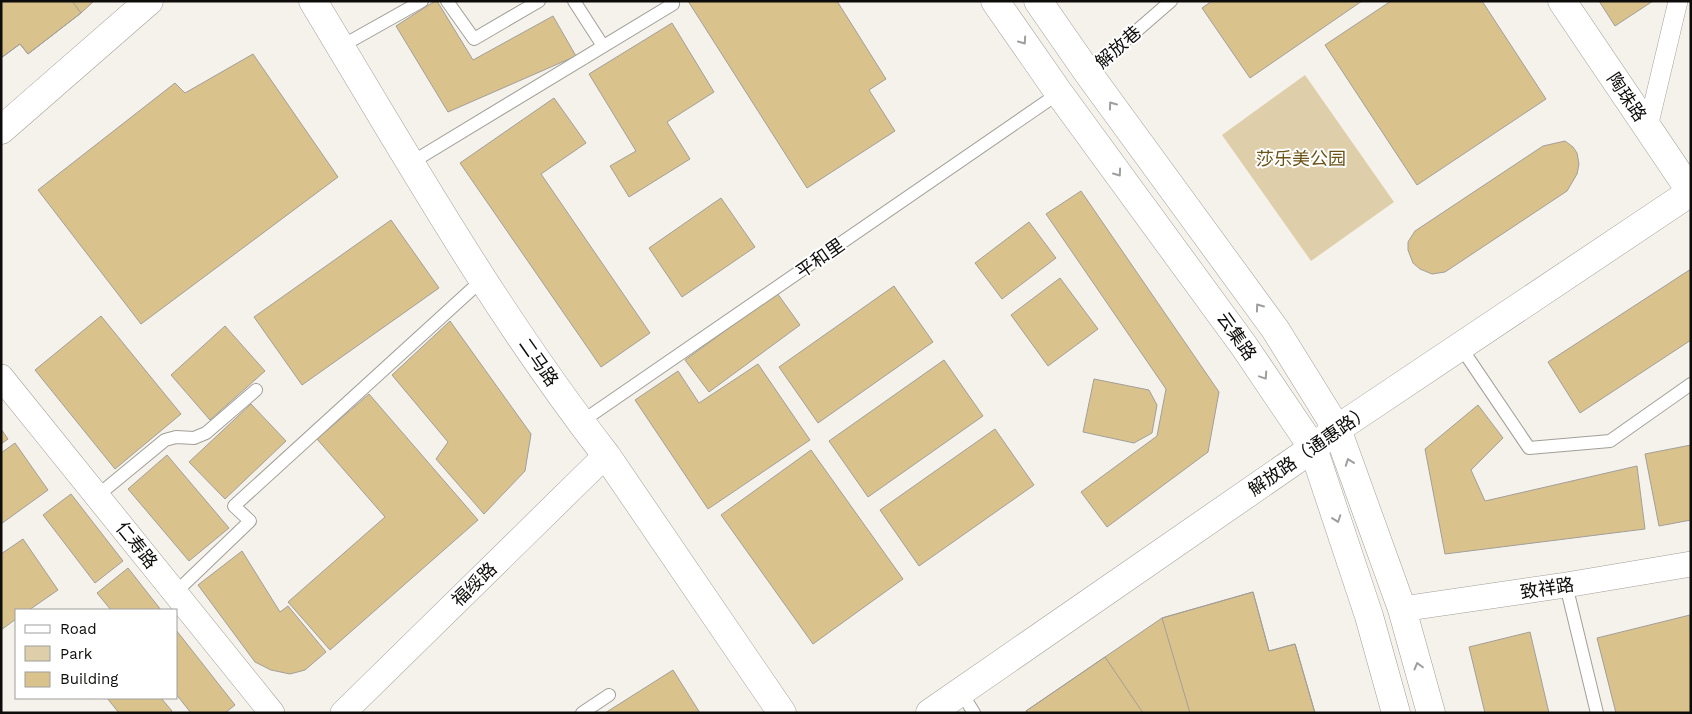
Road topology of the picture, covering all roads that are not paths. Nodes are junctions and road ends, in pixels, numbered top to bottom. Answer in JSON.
{"nodes":[{"id":1,"x":149,"y":1,"type":"edge"},
{"id":2,"x":313,"y":1,"type":"edge"},
{"id":3,"x":422,"y":1,"type":"edge"},
{"id":4,"x":447,"y":1,"type":"edge"},
{"id":5,"x":539,"y":1,"type":"edge"},
{"id":6,"x":574,"y":1,"type":"edge"},
{"id":7,"x":995,"y":1,"type":"edge"},
{"id":8,"x":1038,"y":1,"type":"edge"},
{"id":9,"x":1171,"y":1,"type":"edge"},
{"id":10,"x":1562,"y":1,"type":"edge"},
{"id":11,"x":1678,"y":1,"type":"edge"},
{"id":12,"x":673,"y":4,"type":"dead end"},
{"id":13,"x":340,"y":46,"type":"junction"},
{"id":14,"x":603,"y":46,"type":"junction"},
{"id":15,"x":1088,"y":72,"type":"junction"},
{"id":16,"x":1059,"y":93,"type":"junction"},
{"id":17,"x":1,"y":130,"type":"edge"},
{"id":18,"x":409,"y":164,"type":"junction"},
{"id":19,"x":1691,"y":192,"type":"edge"},
{"id":20,"x":482,"y":280,"type":"junction"},
{"id":21,"x":1460,"y":346,"type":"junction"},
{"id":22,"x":1,"y":377,"type":"edge"},
{"id":23,"x":1691,"y":384,"type":"edge"},
{"id":24,"x":256,"y":390,"type":"dead end"},
{"id":25,"x":581,"y":422,"type":"junction"},
{"id":26,"x":1337,"y":429,"type":"junction"},
{"id":27,"x":1313,"y":448,"type":"junction"},
{"id":28,"x":606,"y":455,"type":"junction"},
{"id":29,"x":97,"y":496,"type":"junction"},
{"id":30,"x":1691,"y":564,"type":"edge"},
{"id":31,"x":1566,"y":586,"type":"junction"},
{"id":32,"x":176,"y":592,"type":"junction"},
{"id":33,"x":1402,"y":609,"type":"junction"},
{"id":34,"x":609,"y":695,"type":"dead end"},
{"id":35,"x":967,"y":703,"type":"edge"},
{"id":36,"x":272,"y":713,"type":"edge"},
{"id":37,"x":343,"y":713,"type":"edge"},
{"id":38,"x":582,"y":713,"type":"edge"},
{"id":39,"x":782,"y":713,"type":"edge"},
{"id":40,"x":930,"y":713,"type":"edge"},
{"id":41,"x":1396,"y":713,"type":"edge"},
{"id":42,"x":1431,"y":713,"type":"edge"},
{"id":43,"x":1597,"y":713,"type":"edge"}],
"edges":[{"from":1,"to":17,"type":"street"},
{"from":2,"to":13,"type":"street","name":"二马路"},
{"from":3,"to":13,"type":"lane"},
{"from":4,"to":5,"type":"lane"},
{"from":6,"to":14,"type":"lane"},
{"from":7,"to":16,"type":"street","name":"云集路","one_way":true},
{"from":8,"to":15,"type":"street","name":"云集路"},
{"from":9,"to":15,"type":"lane","name":"解放巷"},
{"from":10,"to":19,"type":"street","name":"陶珠路"},
{"from":11,"to":19,"type":"street"},
{"from":12,"to":14,"type":"lane"},
{"from":13,"to":18,"type":"street","name":"二马路"},
{"from":14,"to":18,"type":"lane"},
{"from":26,"to":15,"type":"street","name":"云集路","one_way":true},
{"from":16,"to":25,"type":"lane","name":"平和里"},
{"from":16,"to":27,"type":"street","name":"云集路","one_way":true},
{"from":18,"to":20,"type":"street","name":"二马路"},
{"from":19,"to":21,"type":"street","name":"解放路（通惠路）"},
{"from":20,"to":25,"type":"street","name":"二马路"},
{"from":20,"to":32,"type":"lane"},
{"from":21,"to":23,"type":"lane"},
{"from":21,"to":26,"type":"street","name":"解放路（通惠路）"},
{"from":22,"to":29,"type":"street","name":"仁寿路"},
{"from":24,"to":29,"type":"lane"},
{"from":25,"to":28,"type":"street","name":"二马路"},
{"from":26,"to":27,"type":"street","name":"解放路（通惠路）"},
{"from":33,"to":26,"type":"street","name":"云集路","one_way":true},
{"from":27,"to":35,"type":"street","name":"解放路（通惠路）"},
{"from":27,"to":41,"type":"street","name":"云集路","one_way":true},
{"from":28,"to":37,"type":"street","name":"福绥路"},
{"from":28,"to":39,"type":"street","name":"二马路"},
{"from":29,"to":32,"type":"street","name":"仁寿路"},
{"from":30,"to":31,"type":"street","name":"致祥路"},
{"from":31,"to":33,"type":"street","name":"致祥路"},
{"from":31,"to":43,"type":"lane"},
{"from":32,"to":36,"type":"street","name":"仁寿路"},
{"from":42,"to":33,"type":"street","name":"云集路","one_way":true},
{"from":34,"to":38,"type":"lane"},
{"from":35,"to":40,"type":"street","name":"解放路（通惠路）"}]}
